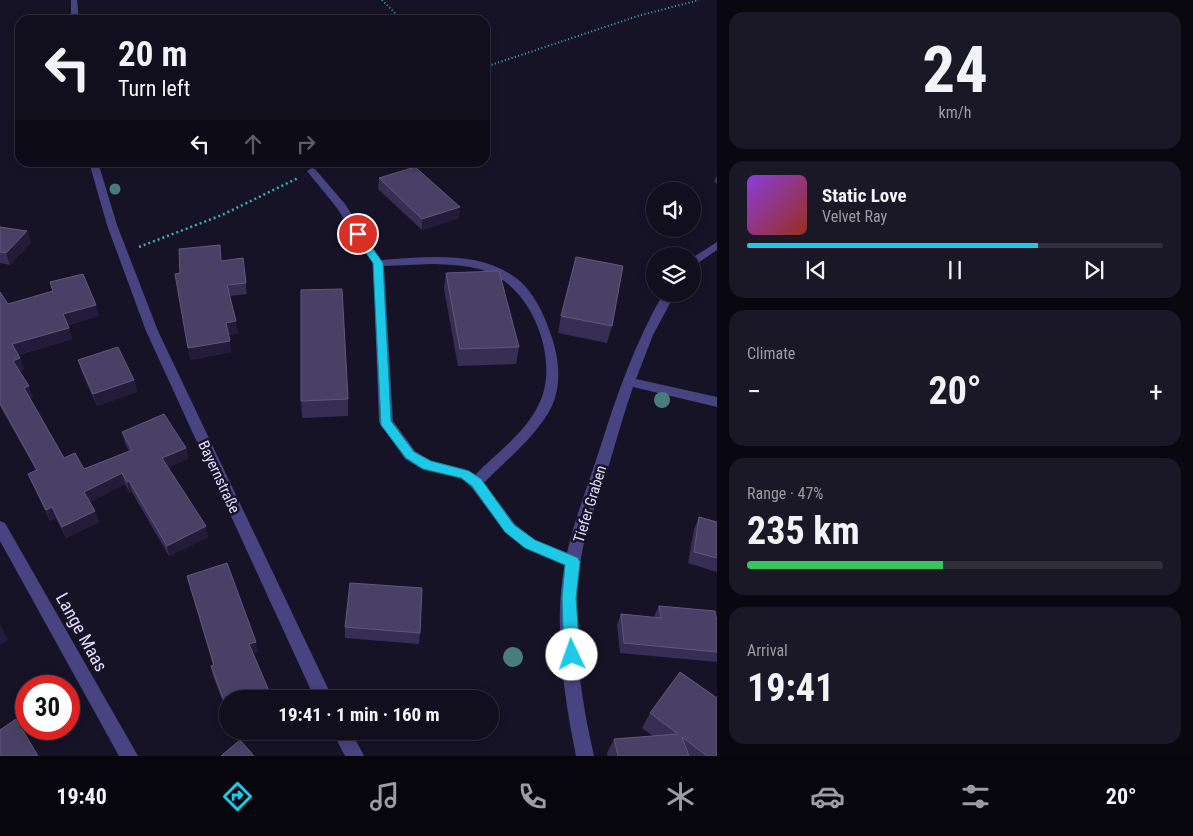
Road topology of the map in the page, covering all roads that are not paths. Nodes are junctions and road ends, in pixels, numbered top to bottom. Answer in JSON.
{"nodes":[{"id":1,"x":74,"y":0,"type":"edge"},
{"id":2,"x":75,"y":15,"type":"edge"},
{"id":3,"x":95,"y":167,"type":"edge"},
{"id":4,"x":312,"y":171,"type":"road end"},
{"id":5,"x":717,"y":245,"type":"edge"},
{"id":6,"x":701,"y":257,"type":"edge"},
{"id":7,"x":378,"y":263,"type":"junction"},
{"id":8,"x":664,"y":302,"type":"edge"},
{"id":9,"x":628,"y":382,"type":"junction"},
{"id":10,"x":717,"y":402,"type":"edge"},
{"id":11,"x":476,"y":483,"type":"junction"},
{"id":12,"x":0,"y":527,"type":"edge"},
{"id":13,"x":573,"y":562,"type":"junction"},
{"id":14,"x":320,"y":690,"type":"edge"},
{"id":15,"x":346,"y":740,"type":"edge"},
{"id":16,"x":129,"y":756,"type":"edge"},
{"id":17,"x":354,"y":756,"type":"edge"},
{"id":18,"x":585,"y":756,"type":"edge"}],
"edges":[{"from":1,"to":2,"type":"street"},
{"from":3,"to":14,"type":"street","name":"Bayernstraße"},
{"from":4,"to":7,"type":"street"},
{"from":5,"to":6,"type":"street"},
{"from":7,"to":11,"type":"street"},
{"from":7,"to":11,"type":"street"},
{"from":8,"to":9,"type":"street","name":"Tiefer Graben"},
{"from":9,"to":10,"type":"street"},
{"from":9,"to":13,"type":"street","name":"Tiefer Graben"},
{"from":11,"to":13,"type":"street"},
{"from":12,"to":16,"type":"street","name":"Lange Maas"},
{"from":13,"to":18,"type":"street","name":"Tiefer Graben"},
{"from":15,"to":17,"type":"street"}]}
